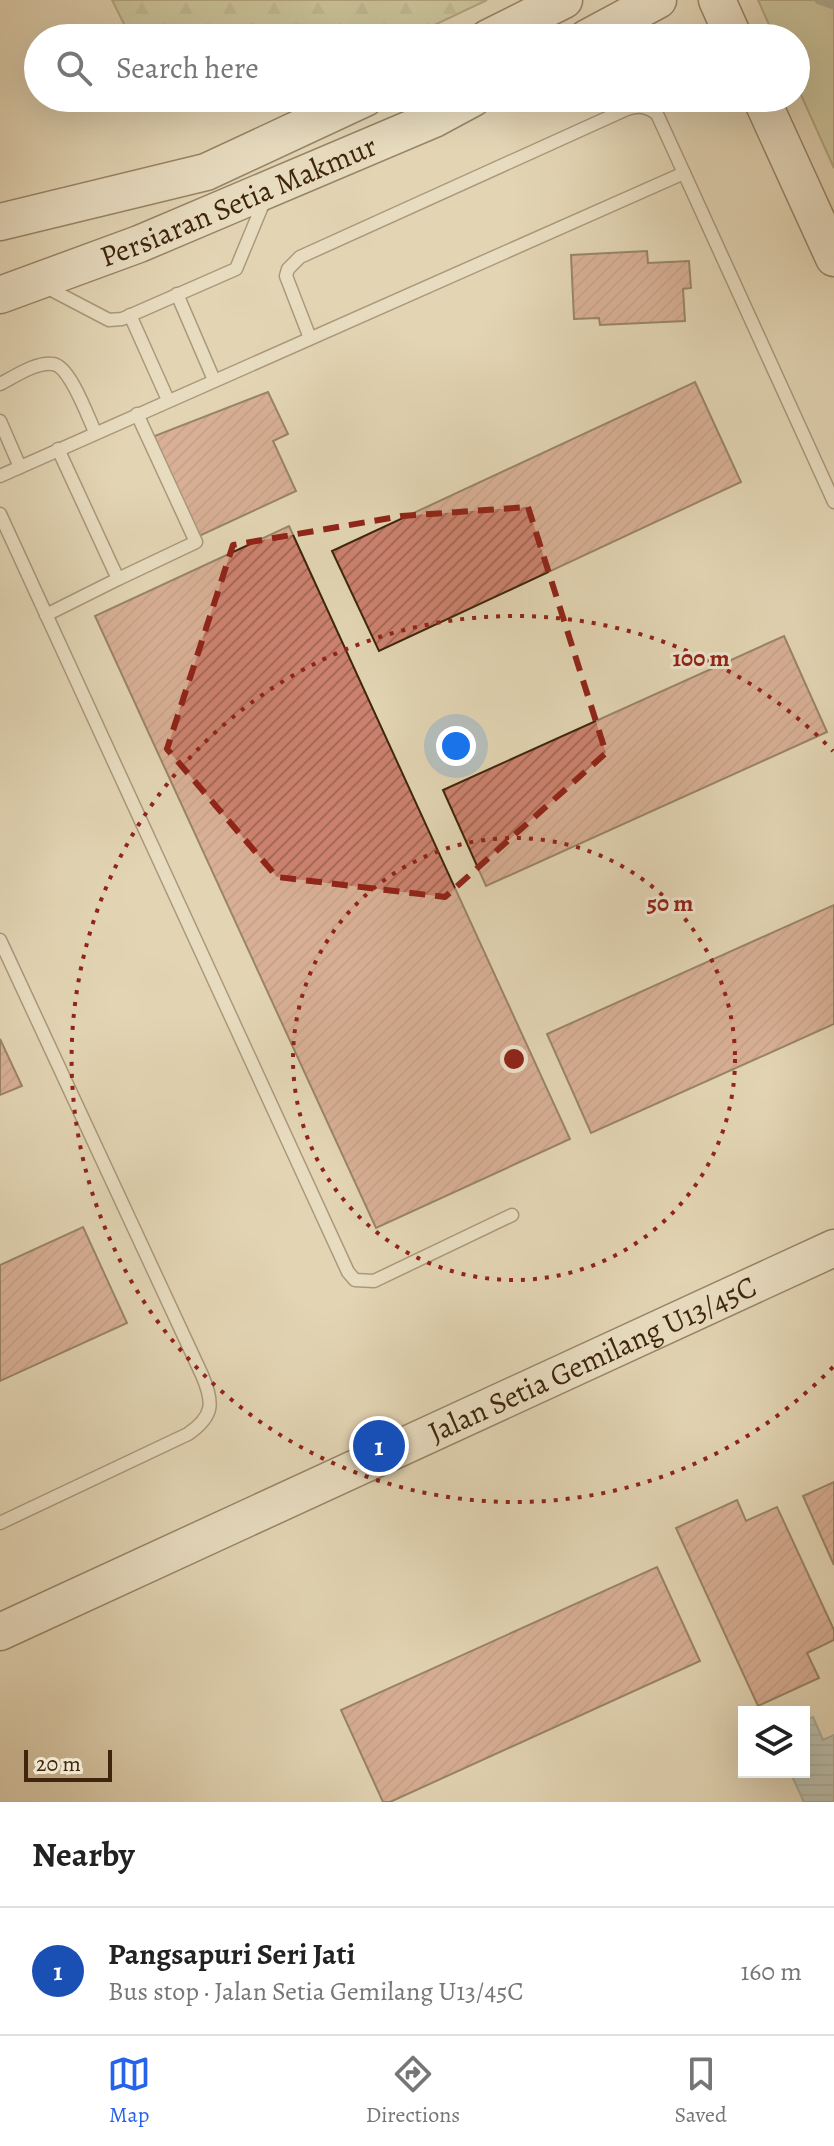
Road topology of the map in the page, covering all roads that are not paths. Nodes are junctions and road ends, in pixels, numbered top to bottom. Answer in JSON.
{"nodes":[{"id":1,"x":564,"y":0,"type":"edge"},
{"id":2,"x":658,"y":0,"type":"edge"},
{"id":3,"x":717,"y":0,"type":"edge"},
{"id":4,"x":516,"y":24,"type":"edge"},
{"id":5,"x":613,"y":24,"type":"edge"},
{"id":6,"x":728,"y":24,"type":"edge"},
{"id":7,"x":335,"y":112,"type":"edge"},
{"id":8,"x":447,"y":112,"type":"edge"},
{"id":9,"x":620,"y":112,"type":"edge"},
{"id":10,"x":654,"y":112,"type":"edge"},
{"id":11,"x":767,"y":112,"type":"edge"},
{"id":12,"x":684,"y":173,"type":"junction"},
{"id":13,"x":269,"y":189,"type":"junction"},
{"id":14,"x":0,"y":222,"type":"edge"},
{"id":15,"x":834,"y":258,"type":"edge"},
{"id":16,"x":38,"y":282,"type":"junction"},
{"id":17,"x":177,"y":294,"type":"junction"},
{"id":18,"x":0,"y":295,"type":"edge"},
{"id":19,"x":130,"y":315,"type":"junction"},
{"id":20,"x":310,"y":338,"type":"junction"},
{"id":21,"x":214,"y":380,"type":"junction"},
{"id":22,"x":0,"y":384,"type":"edge"},
{"id":23,"x":168,"y":400,"type":"junction"},
{"id":24,"x":137,"y":414,"type":"junction"},
{"id":25,"x":0,"y":421,"type":"edge"},
{"id":26,"x":95,"y":432,"type":"junction"},
{"id":27,"x":58,"y":449,"type":"junction"},
{"id":28,"x":20,"y":467,"type":"junction"},
{"id":29,"x":0,"y":476,"type":"edge"},
{"id":30,"x":834,"y":502,"type":"edge"},
{"id":31,"x":0,"y":514,"type":"edge"},
{"id":32,"x":118,"y":579,"type":"junction"},
{"id":33,"x":46,"y":615,"type":"junction"},
{"id":34,"x":0,"y":940,"type":"edge"},
{"id":35,"x":512,"y":1215,"type":"dead end"},
{"id":36,"x":834,"y":1248,"type":"edge"},
{"id":37,"x":0,"y":1523,"type":"edge"},
{"id":38,"x":0,"y":1632,"type":"edge"}],
"edges":[{"from":1,"to":4,"type":"street"},
{"from":2,"to":5,"type":"street"},
{"from":3,"to":6,"type":"street"},
{"from":7,"to":14,"type":"street","name":"Persiaran Setia Makmur"},
{"from":8,"to":13,"type":"street","name":"Persiaran Setia Makmur"},
{"from":9,"to":20,"type":"lane"},
{"from":10,"to":12,"type":"lane"},
{"from":11,"to":15,"type":"street"},
{"from":12,"to":20,"type":"lane"},
{"from":12,"to":30,"type":"lane"},
{"from":13,"to":16,"type":"street","name":"Persiaran Setia Makmur"},
{"from":13,"to":17,"type":"lane"},
{"from":16,"to":18,"type":"street","name":"Persiaran Setia Makmur"},
{"from":16,"to":19,"type":"lane"},
{"from":17,"to":19,"type":"lane"},
{"from":17,"to":21,"type":"lane"},
{"from":19,"to":23,"type":"lane"},
{"from":20,"to":21,"type":"lane"},
{"from":21,"to":23,"type":"lane"},
{"from":22,"to":26,"type":"lane"},
{"from":23,"to":24,"type":"lane"},
{"from":24,"to":26,"type":"lane"},
{"from":24,"to":32,"type":"lane"},
{"from":25,"to":28,"type":"lane"},
{"from":26,"to":27,"type":"lane"},
{"from":27,"to":28,"type":"lane"},
{"from":27,"to":32,"type":"lane"},
{"from":28,"to":29,"type":"lane"},
{"from":31,"to":33,"type":"lane"},
{"from":32,"to":33,"type":"lane"},
{"from":33,"to":35,"type":"lane"},
{"from":34,"to":37,"type":"lane"},
{"from":36,"to":38,"type":"street","name":"Jalan Setia Gemilang U13/45C"}]}
